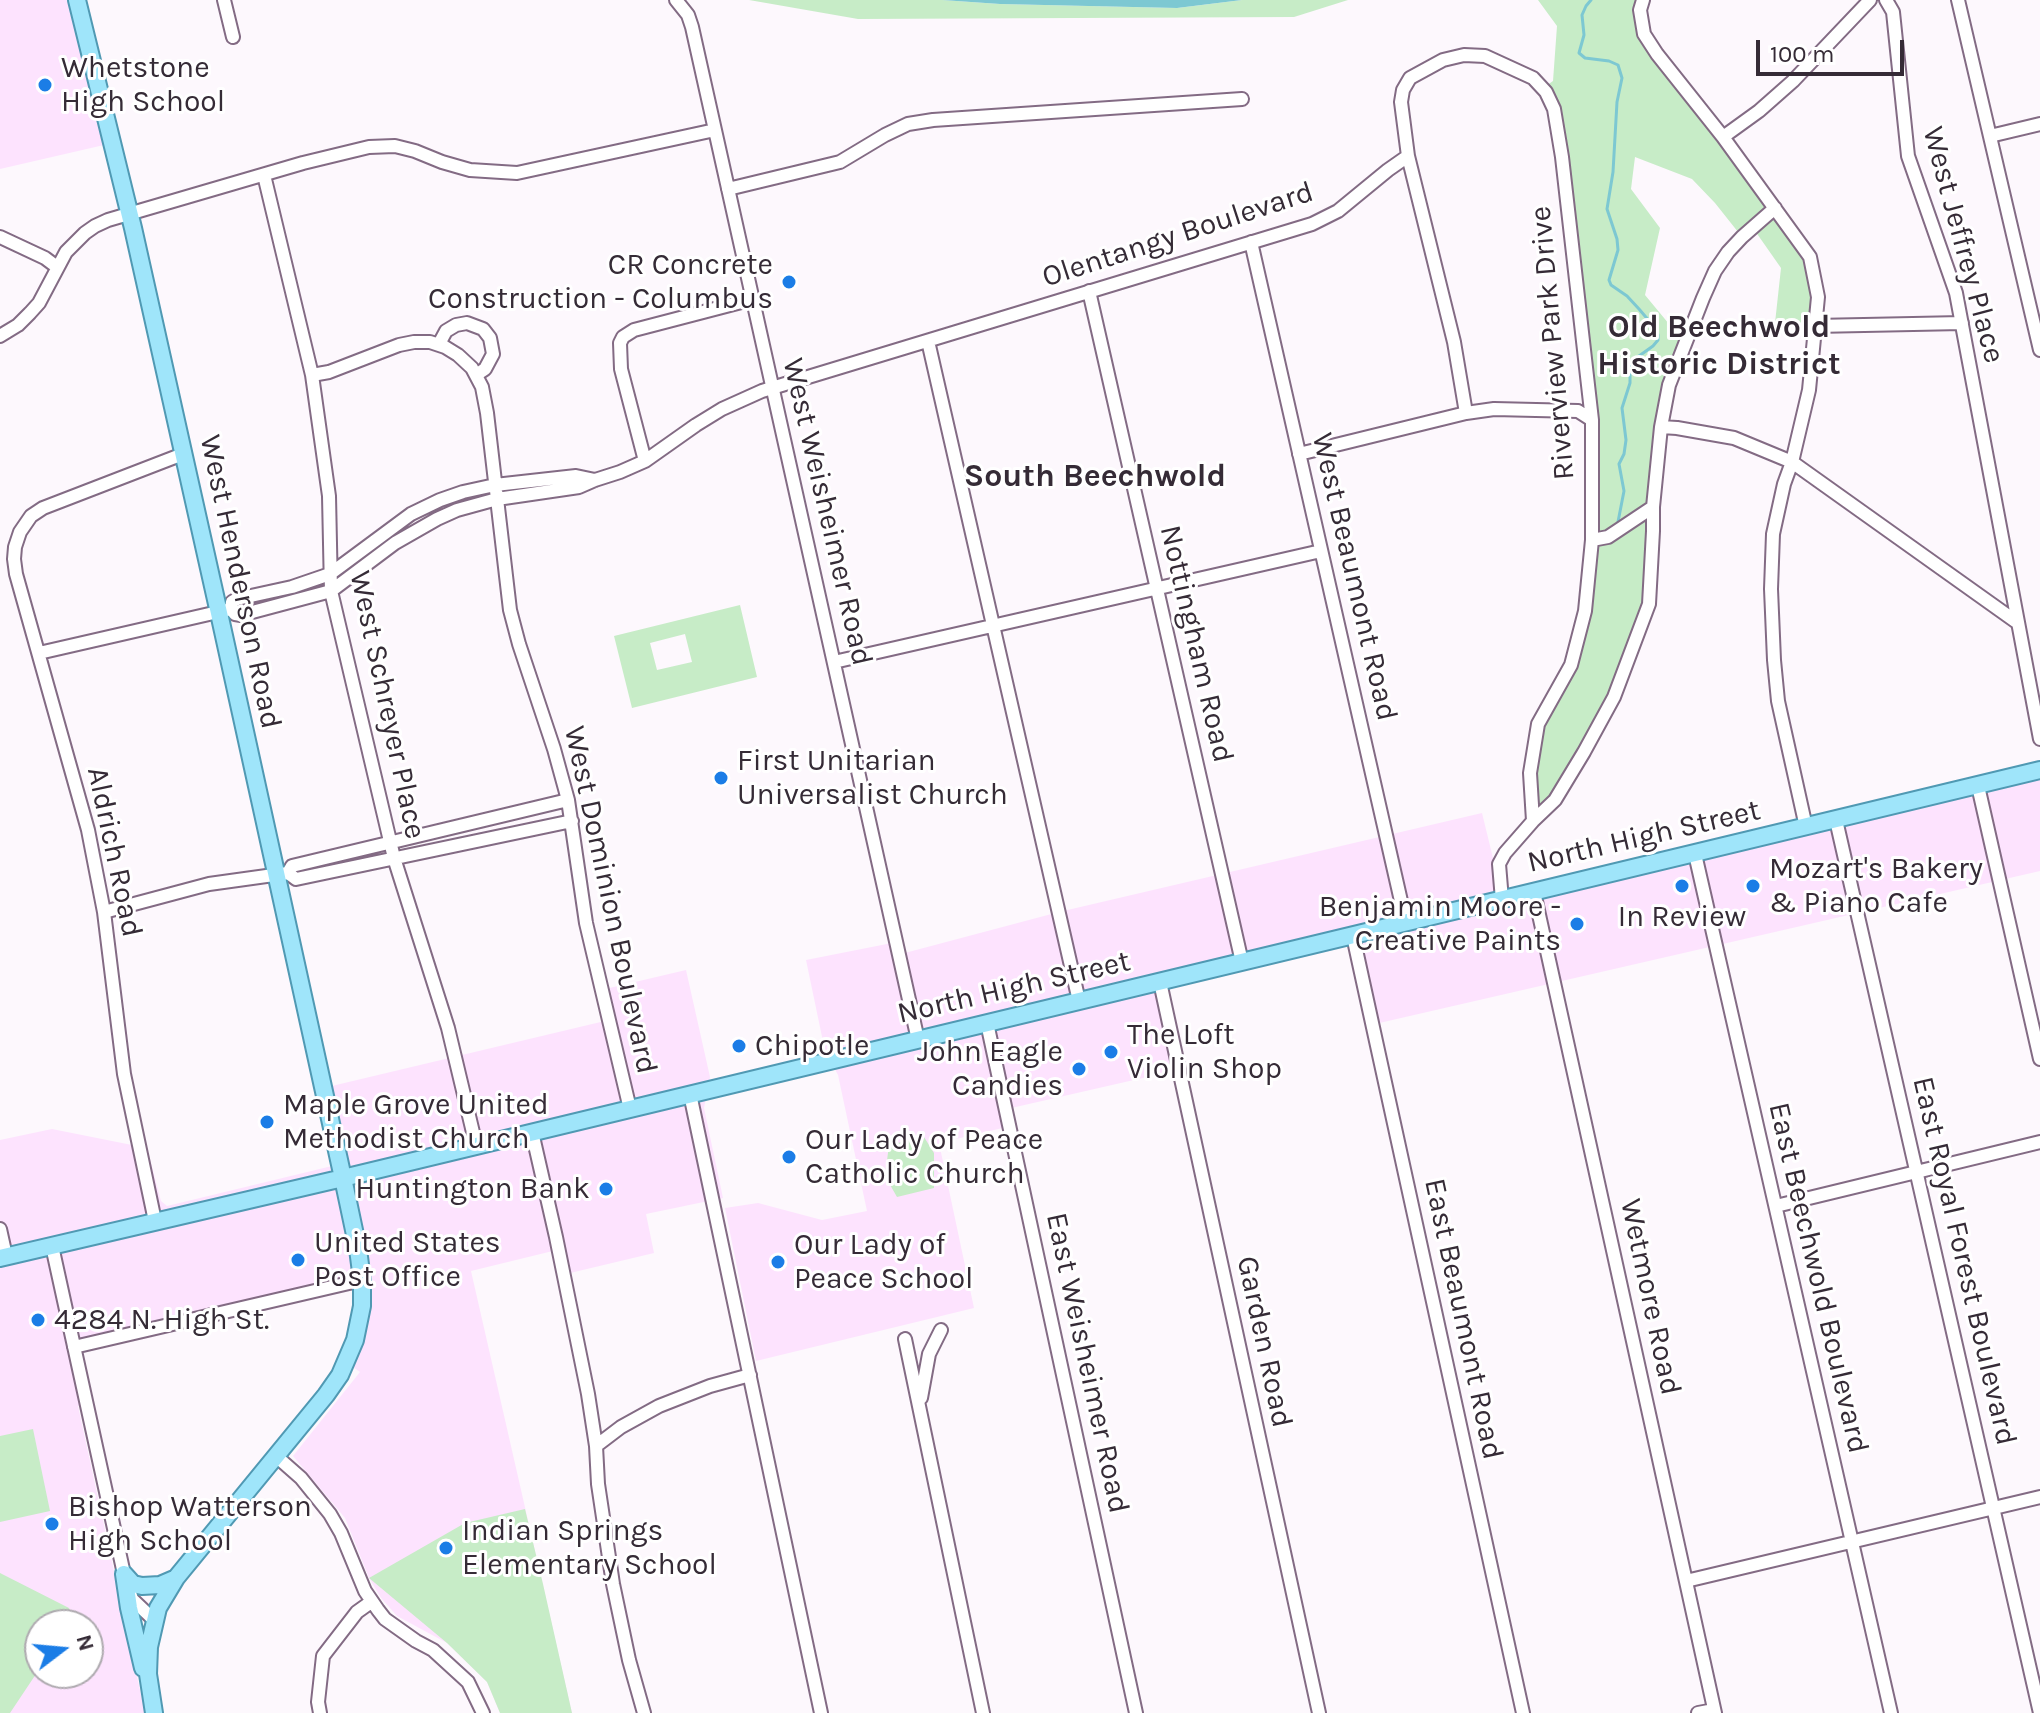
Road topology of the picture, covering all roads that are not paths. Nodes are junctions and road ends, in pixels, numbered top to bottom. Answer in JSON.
{"nodes":[{"id":1,"x":77,"y":0,"type":"edge"},
{"id":2,"x":224,"y":0,"type":"edge"},
{"id":3,"x":676,"y":0,"type":"edge"},
{"id":4,"x":1643,"y":0,"type":"edge"},
{"id":5,"x":1870,"y":0,"type":"edge"},
{"id":6,"x":1886,"y":0,"type":"edge"},
{"id":7,"x":1958,"y":0,"type":"edge"},
{"id":8,"x":233,"y":37,"type":"dead end"},
{"id":9,"x":1242,"y":99,"type":"dead end"},
{"id":10,"x":2040,"y":124,"type":"edge"},
{"id":11,"x":715,"y":130,"type":"junction"},
{"id":12,"x":1990,"y":136,"type":"junction"},
{"id":13,"x":1723,"y":137,"type":"junction"},
{"id":14,"x":1408,"y":156,"type":"junction"},
{"id":15,"x":264,"y":175,"type":"junction"},
{"id":16,"x":728,"y":189,"type":"junction"},
{"id":17,"x":1775,"y":208,"type":"junction"},
{"id":18,"x":129,"y":214,"type":"junction"},
{"id":19,"x":0,"y":237,"type":"edge"},
{"id":20,"x":1251,"y":242,"type":"junction"},
{"id":21,"x":57,"y":267,"type":"junction"},
{"id":22,"x":1089,"y":291,"type":"junction"},
{"id":23,"x":753,"y":299,"type":"junction"},
{"id":24,"x":1962,"y":323,"type":"junction"},
{"id":25,"x":1815,"y":326,"type":"junction"},
{"id":26,"x":0,"y":336,"type":"edge"},
{"id":27,"x":928,"y":341,"type":"junction"},
{"id":28,"x":439,"y":344,"type":"junction"},
{"id":29,"x":2040,"y":350,"type":"edge"},
{"id":30,"x":312,"y":375,"type":"junction"},
{"id":31,"x":476,"y":375,"type":"junction"},
{"id":32,"x":773,"y":388,"type":"junction"},
{"id":33,"x":1466,"y":413,"type":"junction"},
{"id":34,"x":1592,"y":420,"type":"junction"},
{"id":35,"x":1661,"y":427,"type":"junction"},
{"id":36,"x":183,"y":454,"type":"junction"},
{"id":37,"x":1299,"y":454,"type":"junction"},
{"id":38,"x":645,"y":461,"type":"junction"},
{"id":39,"x":1792,"y":462,"type":"junction"},
{"id":40,"x":595,"y":480,"type":"junction"},
{"id":41,"x":495,"y":485,"type":"junction"},
{"id":42,"x":497,"y":499,"type":"junction"},
{"id":43,"x":1653,"y":507,"type":"junction"},
{"id":44,"x":1592,"y":540,"type":"junction"},
{"id":45,"x":1321,"y":551,"type":"junction"},
{"id":46,"x":330,"y":574,"type":"junction"},
{"id":47,"x":1157,"y":588,"type":"junction"},
{"id":48,"x":331,"y":591,"type":"junction"},
{"id":49,"x":225,"y":611,"type":"junction"},
{"id":50,"x":2018,"y":623,"type":"junction"},
{"id":51,"x":993,"y":625,"type":"junction"},
{"id":52,"x":39,"y":653,"type":"junction"},
{"id":53,"x":834,"y":662,"type":"junction"},
{"id":54,"x":2040,"y":739,"type":"edge"},
{"id":55,"x":2040,"y":770,"type":"edge"},
{"id":56,"x":1978,"y":786,"type":"junction"},
{"id":57,"x":568,"y":800,"type":"junction"},
{"id":58,"x":1836,"y":820,"type":"junction"},
{"id":59,"x":572,"y":821,"type":"junction"},
{"id":60,"x":1533,"y":821,"type":"junction"},
{"id":61,"x":1806,"y":827,"type":"junction"},
{"id":62,"x":390,"y":842,"type":"junction"},
{"id":63,"x":1695,"y":854,"type":"junction"},
{"id":64,"x":394,"y":858,"type":"junction"},
{"id":65,"x":282,"y":874,"type":"junction"},
{"id":66,"x":1534,"y":892,"type":"junction"},
{"id":67,"x":1502,"y":900,"type":"junction"},
{"id":68,"x":104,"y":912,"type":"junction"},
{"id":69,"x":1406,"y":923,"type":"junction"},
{"id":70,"x":1353,"y":936,"type":"junction"},
{"id":71,"x":1242,"y":962,"type":"junction"},
{"id":72,"x":1160,"y":982,"type":"junction"},
{"id":73,"x":1079,"y":1001,"type":"junction"},
{"id":74,"x":987,"y":1023,"type":"junction"},
{"id":75,"x":918,"y":1040,"type":"junction"},
{"id":76,"x":2040,"y":1059,"type":"edge"},
{"id":77,"x":690,"y":1094,"type":"junction"},
{"id":78,"x":630,"y":1109,"type":"junction"},
{"id":79,"x":532,"y":1132,"type":"junction"},
{"id":80,"x":2040,"y":1142,"type":"edge"},
{"id":81,"x":476,"y":1145,"type":"junction"},
{"id":82,"x":1917,"y":1172,"type":"junction"},
{"id":83,"x":343,"y":1178,"type":"junction"},
{"id":84,"x":1776,"y":1206,"type":"junction"},
{"id":85,"x":155,"y":1221,"type":"junction"},
{"id":86,"x":0,"y":1229,"type":"edge"},
{"id":87,"x":52,"y":1246,"type":"junction"},
{"id":88,"x":3,"y":1257,"type":"edge"},
{"id":89,"x":362,"y":1280,"type":"junction"},
{"id":90,"x":941,"y":1330,"type":"dead end"},
{"id":91,"x":905,"y":1339,"type":"dead end"},
{"id":92,"x":74,"y":1347,"type":"junction"},
{"id":93,"x":750,"y":1375,"type":"junction"},
{"id":94,"x":920,"y":1409,"type":"junction"},
{"id":95,"x":596,"y":1446,"type":"junction"},
{"id":96,"x":276,"y":1456,"type":"junction"},
{"id":97,"x":2040,"y":1497,"type":"edge"},
{"id":98,"x":1993,"y":1508,"type":"junction"},
{"id":99,"x":1852,"y":1542,"type":"junction"},
{"id":100,"x":124,"y":1574,"type":"junction"},
{"id":101,"x":176,"y":1578,"type":"junction"},
{"id":102,"x":1686,"y":1581,"type":"junction"},
{"id":103,"x":371,"y":1602,"type":"junction"},
{"id":104,"x":154,"y":1620,"type":"junction"},
{"id":105,"x":152,"y":1707,"type":"edge"},
{"id":106,"x":1714,"y":1711,"type":"edge"},
{"id":107,"x":320,"y":1713,"type":"edge"},
{"id":108,"x":483,"y":1713,"type":"edge"},
{"id":109,"x":644,"y":1713,"type":"edge"},
{"id":110,"x":821,"y":1713,"type":"edge"},
{"id":111,"x":983,"y":1713,"type":"edge"},
{"id":112,"x":1136,"y":1713,"type":"edge"},
{"id":113,"x":1319,"y":1713,"type":"edge"},
{"id":114,"x":1523,"y":1713,"type":"edge"},
{"id":115,"x":1698,"y":1713,"type":"edge"},
{"id":116,"x":1891,"y":1713,"type":"edge"},
{"id":117,"x":2040,"y":1713,"type":"edge"}],
"edges":[{"from":1,"to":18,"type":"main road","name":"West Henderson Road"},
{"from":2,"to":8,"type":"street"},
{"from":3,"to":11,"type":"street","name":"West Weisheimer Road"},
{"from":4,"to":13,"type":"street"},
{"from":5,"to":13,"type":"street"},
{"from":6,"to":24,"type":"street","name":"West Jeffrey Place"},
{"from":7,"to":12,"type":"street"},
{"from":9,"to":16,"type":"street"},
{"from":10,"to":12,"type":"street"},
{"from":11,"to":15,"type":"street"},
{"from":11,"to":16,"type":"street","name":"West Weisheimer Road"},
{"from":12,"to":29,"type":"street"},
{"from":13,"to":17,"type":"street"},
{"from":14,"to":20,"type":"street","name":"Olentangy Boulevard"},
{"from":14,"to":33,"type":"street"},
{"from":14,"to":34,"type":"street","name":"Riverview Park Drive"},
{"from":15,"to":18,"type":"street"},
{"from":15,"to":30,"type":"street","name":"West Schreyer Place"},
{"from":16,"to":23,"type":"street","name":"West Weisheimer Road"},
{"from":17,"to":25,"type":"street"},
{"from":17,"to":35,"type":"street"},
{"from":18,"to":21,"type":"street"},
{"from":18,"to":36,"type":"main road","name":"West Henderson Road"},
{"from":19,"to":21,"type":"street"},
{"from":20,"to":22,"type":"street","name":"Olentangy Boulevard"},
{"from":20,"to":37,"type":"street","name":"West Beaumont Road"},
{"from":21,"to":26,"type":"street"},
{"from":22,"to":27,"type":"street","name":"Olentangy Boulevard"},
{"from":22,"to":47,"type":"street","name":"Nottingham Road"},
{"from":23,"to":32,"type":"street","name":"West Weisheimer Road"},
{"from":23,"to":38,"type":"street"},
{"from":24,"to":25,"type":"street"},
{"from":24,"to":50,"type":"street","name":"West Jeffrey Place"},
{"from":25,"to":39,"type":"street"},
{"from":27,"to":32,"type":"street","name":"Olentangy Boulevard"},
{"from":27,"to":51,"type":"street"},
{"from":28,"to":30,"type":"street"},
{"from":28,"to":31,"type":"street","name":"West Dominion Boulevard"},
{"from":28,"to":31,"type":"street"},
{"from":30,"to":46,"type":"street","name":"West Schreyer Place"},
{"from":31,"to":41,"type":"street","name":"West Dominion Boulevard"},
{"from":32,"to":38,"type":"street","name":"Olentangy Boulevard"},
{"from":32,"to":53,"type":"street","name":"West Weisheimer Road"},
{"from":33,"to":34,"type":"street"},
{"from":33,"to":37,"type":"street"},
{"from":34,"to":44,"type":"street","name":"Riverview Park Drive"},
{"from":35,"to":39,"type":"street"},
{"from":35,"to":43,"type":"street"},
{"from":36,"to":49,"type":"main road","name":"West Henderson Road"},
{"from":36,"to":52,"type":"street","name":"Aldrich Road"},
{"from":37,"to":45,"type":"street","name":"West Beaumont Road"},
{"from":38,"to":40,"type":"street","name":"Olentangy Boulevard"},
{"from":39,"to":50,"type":"street"},
{"from":39,"to":61,"type":"street"},
{"from":40,"to":41,"type":"street"},
{"from":40,"to":42,"type":"street","name":"Olentangy Boulevard"},
{"from":41,"to":42,"type":"street","name":"West Dominion Boulevard"},
{"from":41,"to":46,"type":"street"},
{"from":42,"to":48,"type":"street","name":"Olentangy Boulevard"},
{"from":42,"to":57,"type":"street","name":"West Dominion Boulevard"},
{"from":43,"to":44,"type":"street"},
{"from":43,"to":60,"type":"street"},
{"from":44,"to":60,"type":"street","name":"Riverview Park Drive"},
{"from":45,"to":47,"type":"street"},
{"from":45,"to":69,"type":"street","name":"West Beaumont Road"},
{"from":46,"to":48,"type":"street","name":"West Schreyer Place"},
{"from":46,"to":49,"type":"street"},
{"from":47,"to":51,"type":"street"},
{"from":47,"to":71,"type":"street","name":"Nottingham Road"},
{"from":48,"to":49,"type":"street"},
{"from":48,"to":62,"type":"street","name":"West Schreyer Place"},
{"from":49,"to":52,"type":"street"},
{"from":49,"to":65,"type":"main road","name":"West Henderson Road"},
{"from":50,"to":54,"type":"street","name":"West Jeffrey Place"},
{"from":51,"to":53,"type":"street"},
{"from":51,"to":73,"type":"street"},
{"from":52,"to":68,"type":"street","name":"Aldrich Road"},
{"from":53,"to":75,"type":"street","name":"West Weisheimer Road"},
{"from":55,"to":56,"type":"main road","name":"North High Street"},
{"from":56,"to":58,"type":"main road","name":"North High Street"},
{"from":56,"to":76,"type":"street"},
{"from":57,"to":59,"type":"street","name":"West Dominion Boulevard"},
{"from":57,"to":62,"type":"street"},
{"from":58,"to":61,"type":"main road","name":"North High Street"},
{"from":58,"to":82,"type":"street","name":"East Royal Forest Boulevard"},
{"from":59,"to":64,"type":"street"},
{"from":59,"to":78,"type":"street","name":"West Dominion Boulevard"},
{"from":60,"to":67,"type":"street"},
{"from":61,"to":63,"type":"main road","name":"North High Street"},
{"from":62,"to":64,"type":"street","name":"West Schreyer Place"},
{"from":62,"to":65,"type":"street"},
{"from":63,"to":66,"type":"main road","name":"North High Street"},
{"from":63,"to":84,"type":"street","name":"East Beechwold Boulevard"},
{"from":64,"to":65,"type":"street"},
{"from":64,"to":81,"type":"street","name":"West Schreyer Place"},
{"from":65,"to":68,"type":"street"},
{"from":65,"to":83,"type":"main road","name":"West Henderson Road"},
{"from":66,"to":67,"type":"main road","name":"North High Street"},
{"from":66,"to":102,"type":"street","name":"Wetmore Road"},
{"from":67,"to":69,"type":"main road","name":"North High Street"},
{"from":68,"to":85,"type":"street","name":"Aldrich Road"},
{"from":69,"to":70,"type":"main road","name":"North High Street"},
{"from":70,"to":71,"type":"main road","name":"North High Street"},
{"from":70,"to":114,"type":"street","name":"East Beaumont Road"},
{"from":71,"to":72,"type":"main road","name":"North High Street"},
{"from":72,"to":73,"type":"main road","name":"North High Street"},
{"from":72,"to":113,"type":"street","name":"Garden Road"},
{"from":73,"to":74,"type":"main road","name":"North High Street"},
{"from":74,"to":75,"type":"main road","name":"North High Street"},
{"from":74,"to":112,"type":"street","name":"East Weisheimer Road"},
{"from":75,"to":77,"type":"main road","name":"North High Street"},
{"from":77,"to":78,"type":"main road","name":"North High Street"},
{"from":77,"to":93,"type":"street"},
{"from":78,"to":79,"type":"main road","name":"North High Street"},
{"from":79,"to":81,"type":"main road","name":"North High Street"},
{"from":79,"to":95,"type":"street"},
{"from":80,"to":82,"type":"street"},
{"from":81,"to":83,"type":"main road","name":"North High Street"},
{"from":82,"to":84,"type":"street"},
{"from":82,"to":98,"type":"street","name":"East Royal Forest Boulevard"},
{"from":83,"to":85,"type":"main road","name":"North High Street"},
{"from":83,"to":89,"type":"main road","name":"West Henderson Road"},
{"from":84,"to":99,"type":"street","name":"East Beechwold Boulevard"},
{"from":85,"to":87,"type":"main road","name":"North High Street"},
{"from":86,"to":88,"type":"street"},
{"from":87,"to":88,"type":"main road","name":"North High Street"},
{"from":87,"to":92,"type":"street"},
{"from":89,"to":92,"type":"street"},
{"from":89,"to":96,"type":"main road","name":"West Henderson Road"},
{"from":90,"to":94,"type":"street"},
{"from":91,"to":94,"type":"street"},
{"from":92,"to":100,"type":"street"},
{"from":93,"to":95,"type":"street"},
{"from":93,"to":110,"type":"street"},
{"from":94,"to":111,"type":"street"},
{"from":95,"to":109,"type":"street"},
{"from":96,"to":101,"type":"main road","name":"West Henderson Road"},
{"from":96,"to":103,"type":"street"},
{"from":97,"to":98,"type":"street"},
{"from":98,"to":99,"type":"street"},
{"from":98,"to":117,"type":"street","name":"East Royal Forest Boulevard"},
{"from":99,"to":102,"type":"street"},
{"from":99,"to":116,"type":"street","name":"East Beechwold Boulevard"},
{"from":100,"to":101,"type":"main road"},
{"from":100,"to":104,"type":"street"},
{"from":100,"to":105,"type":"main road"},
{"from":101,"to":104,"type":"main road","name":"West Henderson Road"},
{"from":102,"to":106,"type":"street","name":"Wetmore Road"},
{"from":103,"to":107,"type":"street"},
{"from":103,"to":108,"type":"street"},
{"from":104,"to":105,"type":"main road","name":"West Henderson Road"},
{"from":106,"to":115,"type":"street"}]}
